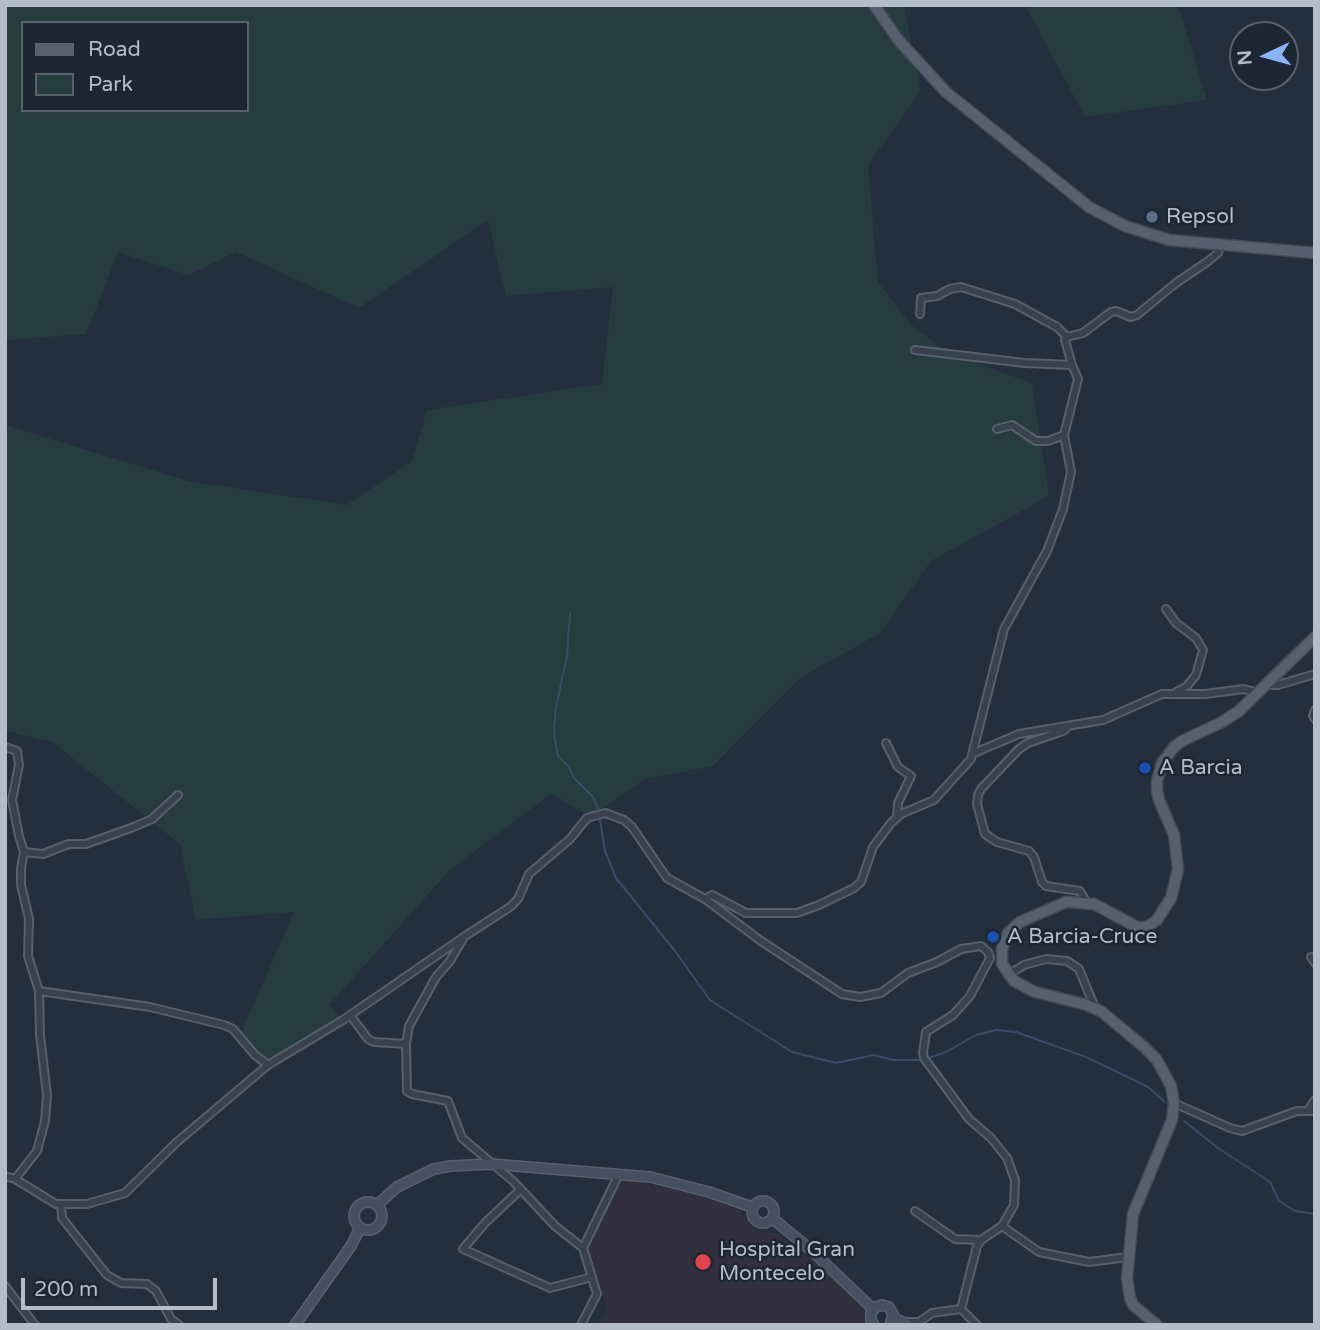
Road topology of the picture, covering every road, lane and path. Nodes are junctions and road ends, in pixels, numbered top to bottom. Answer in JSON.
{"nodes":[{"id":1,"x":874,"y":5,"type":"edge"},
{"id":2,"x":1221,"y":244,"type":"junction"},
{"id":3,"x":1315,"y":253,"type":"edge"},
{"id":4,"x":920,"y":314,"type":"dead end"},
{"id":5,"x":1067,"y":337,"type":"junction"},
{"id":6,"x":915,"y":350,"type":"dead end"},
{"id":7,"x":1072,"y":365,"type":"junction"},
{"id":8,"x":997,"y":429,"type":"dead end"},
{"id":9,"x":1064,"y":435,"type":"junction"},
{"id":10,"x":1167,"y":609,"type":"dead end"},
{"id":11,"x":1315,"y":636,"type":"edge"},
{"id":12,"x":1315,"y":674,"type":"edge"},
{"id":13,"x":1261,"y":689,"type":"junction"},
{"id":14,"x":1173,"y":694,"type":"junction"},
{"id":15,"x":1315,"y":710,"type":"edge"},
{"id":16,"x":1315,"y":719,"type":"edge"},
{"id":17,"x":1068,"y":727,"type":"junction"},
{"id":18,"x":886,"y":743,"type":"dead end"},
{"id":19,"x":5,"y":747,"type":"edge"},
{"id":20,"x":972,"y":754,"type":"junction"},
{"id":21,"x":178,"y":795,"type":"dead end"},
{"id":22,"x":897,"y":817,"type":"junction"},
{"id":23,"x":24,"y":852,"type":"junction"},
{"id":24,"x":705,"y":899,"type":"junction"},
{"id":25,"x":1087,"y":902,"type":"junction"},
{"id":26,"x":465,"y":936,"type":"junction"},
{"id":27,"x":1008,"y":975,"type":"junction"},
{"id":28,"x":39,"y":992,"type":"junction"},
{"id":29,"x":1095,"y":1008,"type":"junction"},
{"id":30,"x":350,"y":1015,"type":"junction"},
{"id":31,"x":407,"y":1044,"type":"junction"},
{"id":32,"x":268,"y":1065,"type":"junction"},
{"id":33,"x":1315,"y":1100,"type":"edge"},
{"id":34,"x":1174,"y":1103,"type":"junction"},
{"id":35,"x":1311,"y":1110,"type":"edge"},
{"id":36,"x":491,"y":1164,"type":"junction"},
{"id":37,"x":619,"y":1174,"type":"junction"},
{"id":38,"x":5,"y":1177,"type":"edge"},
{"id":39,"x":15,"y":1179,"type":"junction"},
{"id":40,"x":520,"y":1189,"type":"junction"},
{"id":41,"x":61,"y":1204,"type":"junction"},
{"id":42,"x":377,"y":1205,"type":"junction"},
{"id":43,"x":752,"y":1208,"type":"junction"},
{"id":44,"x":915,"y":1211,"type":"dead end"},
{"id":45,"x":772,"y":1218,"type":"junction"},
{"id":46,"x":1002,"y":1226,"type":"junction"},
{"id":47,"x":360,"y":1228,"type":"junction"},
{"id":48,"x":981,"y":1240,"type":"junction"},
{"id":49,"x":583,"y":1248,"type":"junction"},
{"id":50,"x":1128,"y":1257,"type":"junction"},
{"id":51,"x":592,"y":1277,"type":"junction"},
{"id":52,"x":5,"y":1286,"type":"edge"},
{"id":53,"x":873,"y":1309,"type":"junction"},
{"id":54,"x":961,"y":1310,"type":"junction"},
{"id":55,"x":925,"y":1321,"type":"edge"},
{"id":56,"x":898,"y":1322,"type":"edge"},
{"id":57,"x":34,"y":1325,"type":"edge"},
{"id":58,"x":179,"y":1325,"type":"edge"},
{"id":59,"x":295,"y":1325,"type":"edge"},
{"id":60,"x":580,"y":1325,"type":"edge"},
{"id":61,"x":874,"y":1325,"type":"edge"},
{"id":62,"x":977,"y":1325,"type":"edge"},
{"id":63,"x":1157,"y":1325,"type":"edge"}],
"edges":[{"from":1,"to":2,"type":"main road"},
{"from":2,"to":3,"type":"main road"},
{"from":2,"to":5,"type":"street"},
{"from":4,"to":5,"type":"street"},
{"from":5,"to":7,"type":"street"},
{"from":6,"to":7,"type":"street"},
{"from":7,"to":9,"type":"street"},
{"from":8,"to":9,"type":"street"},
{"from":9,"to":20,"type":"street"},
{"from":10,"to":14,"type":"street"},
{"from":11,"to":13,"type":"main road"},
{"from":12,"to":13,"type":"street"},
{"from":13,"to":14,"type":"street"},
{"from":13,"to":25,"type":"main road"},
{"from":14,"to":17,"type":"street"},
{"from":15,"to":16,"type":"street"},
{"from":17,"to":20,"type":"street"},
{"from":17,"to":25,"type":"street"},
{"from":18,"to":22,"type":"street"},
{"from":19,"to":23,"type":"street"},
{"from":20,"to":22,"type":"street"},
{"from":21,"to":23,"type":"street"},
{"from":22,"to":24,"type":"street"},
{"from":23,"to":28,"type":"street"},
{"from":24,"to":26,"type":"street"},
{"from":24,"to":46,"type":"street"},
{"from":25,"to":27,"type":"main road"},
{"from":26,"to":30,"type":"street"},
{"from":26,"to":31,"type":"street"},
{"from":27,"to":29,"type":"main road"},
{"from":27,"to":29,"type":"street"},
{"from":28,"to":32,"type":"street"},
{"from":28,"to":39,"type":"street"},
{"from":29,"to":34,"type":"main road"},
{"from":30,"to":31,"type":"street"},
{"from":30,"to":32,"type":"street"},
{"from":31,"to":36,"type":"street"},
{"from":32,"to":41,"type":"street"},
{"from":33,"to":35,"type":"street"},
{"from":34,"to":35,"type":"street"},
{"from":34,"to":50,"type":"main road"},
{"from":36,"to":37,"type":"street"},
{"from":36,"to":40,"type":"street"},
{"from":36,"to":42,"type":"street"},
{"from":37,"to":43,"type":"street"},
{"from":37,"to":49,"type":"street"},
{"from":38,"to":39,"type":"street"},
{"from":39,"to":41,"type":"street"},
{"from":40,"to":49,"type":"street"},
{"from":40,"to":51,"type":"street"},
{"from":41,"to":58,"type":"street"},
{"from":42,"to":47,"type":"street"},
{"from":42,"to":47,"type":"street"},
{"from":43,"to":45,"type":"street"},
{"from":43,"to":45,"type":"street"},
{"from":44,"to":48,"type":"street"},
{"from":45,"to":53,"type":"street"},
{"from":46,"to":48,"type":"street"},
{"from":46,"to":50,"type":"street"},
{"from":47,"to":59,"type":"street"},
{"from":48,"to":54,"type":"street"},
{"from":49,"to":51,"type":"street"},
{"from":50,"to":63,"type":"main road"},
{"from":51,"to":60,"type":"street"},
{"from":52,"to":57,"type":"street"},
{"from":53,"to":56,"type":"street"},
{"from":53,"to":61,"type":"street"},
{"from":54,"to":55,"type":"street"},
{"from":54,"to":62,"type":"street"},
{"from":55,"to":56,"type":"street"}]}
